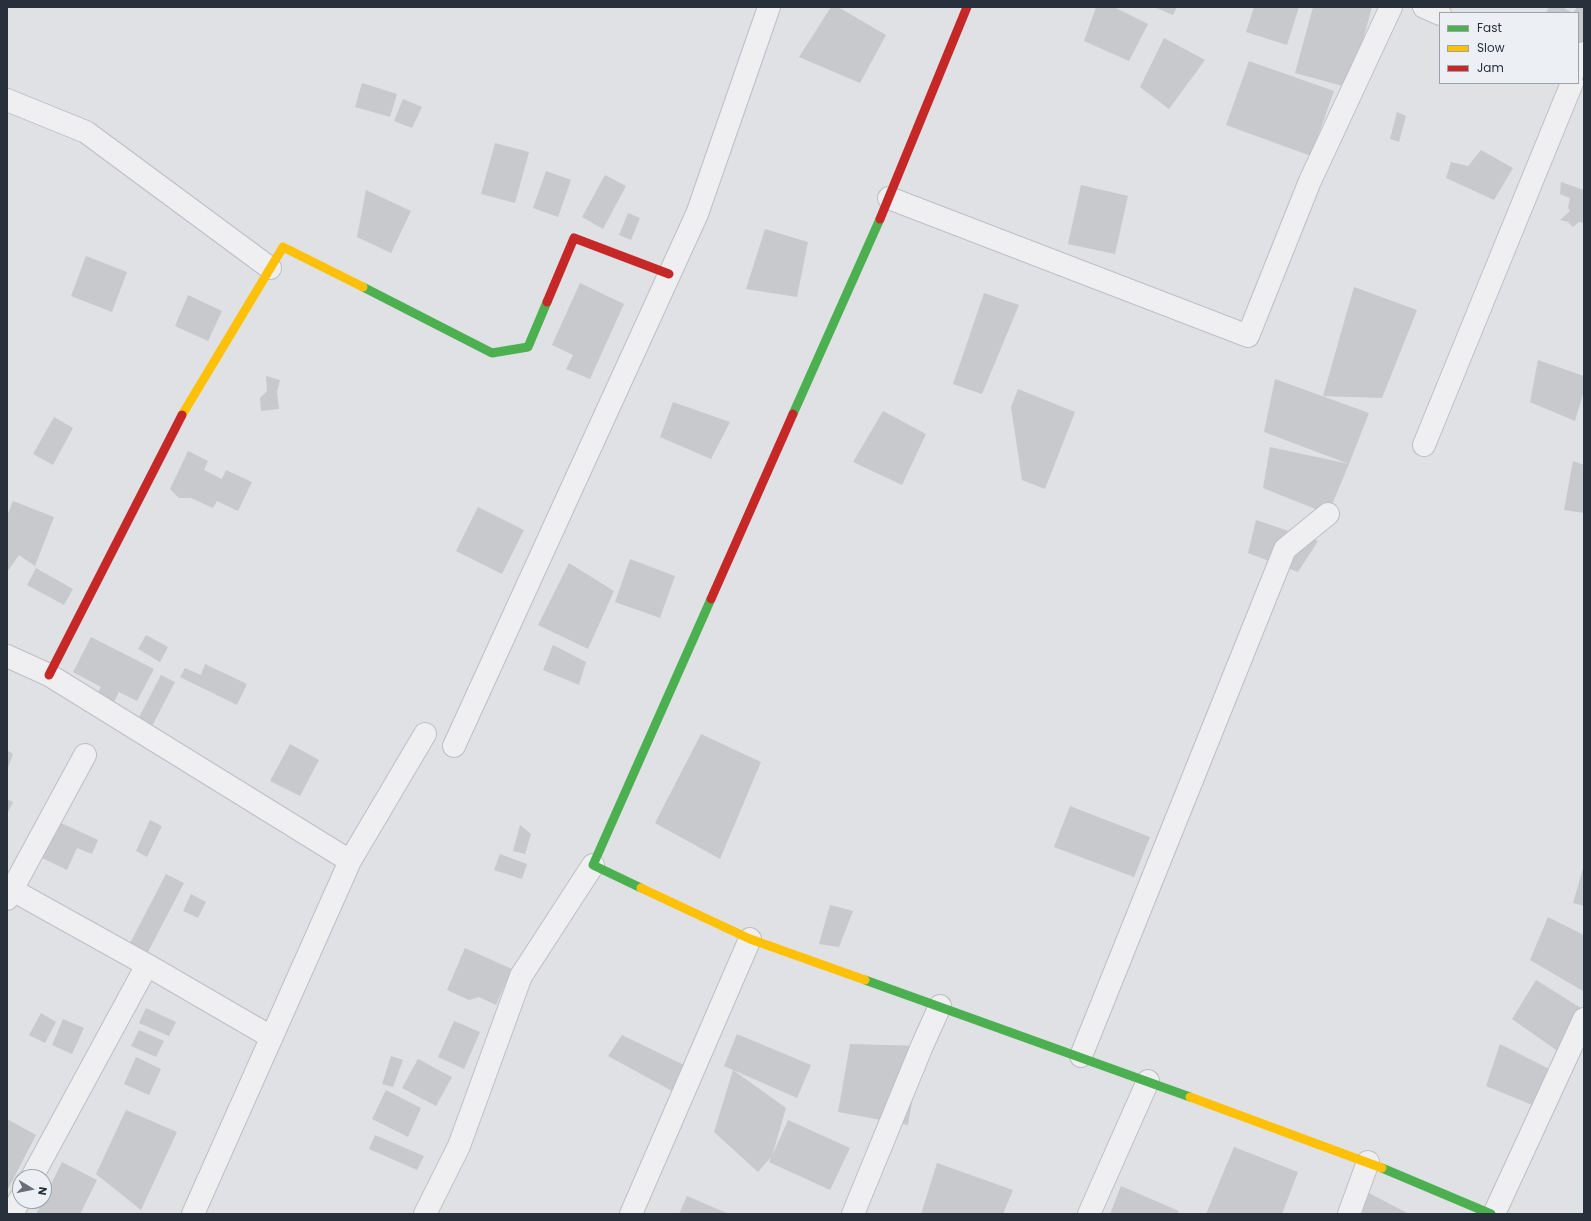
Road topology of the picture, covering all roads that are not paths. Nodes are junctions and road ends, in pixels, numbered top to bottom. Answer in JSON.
{"nodes":[{"id":1,"x":770,"y":7,"type":"edge"},
{"id":2,"x":967,"y":7,"type":"edge"},
{"id":3,"x":1391,"y":7,"type":"edge"},
{"id":4,"x":1424,"y":7,"type":"edge"},
{"id":5,"x":1439,"y":14,"type":"edge"},
{"id":6,"x":1584,"y":53,"type":"edge"},
{"id":7,"x":1579,"y":66,"type":"edge"},
{"id":8,"x":1572,"y":84,"type":"edge"},
{"id":9,"x":7,"y":100,"type":"edge"},
{"id":10,"x":888,"y":198,"type":"junction"},
{"id":11,"x":270,"y":268,"type":"junction"},
{"id":12,"x":669,"y":274,"type":"junction"},
{"id":13,"x":1424,"y":445,"type":"dead end"},
{"id":14,"x":1328,"y":514,"type":"dead end"},
{"id":15,"x":7,"y":656,"type":"edge"},
{"id":16,"x":49,"y":675,"type":"junction"},
{"id":17,"x":425,"y":734,"type":"dead end"},
{"id":18,"x":454,"y":746,"type":"dead end"},
{"id":19,"x":85,"y":755,"type":"dead end"},
{"id":20,"x":350,"y":861,"type":"junction"},
{"id":21,"x":593,"y":865,"type":"junction"},
{"id":22,"x":9,"y":892,"type":"edge"},
{"id":23,"x":750,"y":939,"type":"junction"},
{"id":24,"x":148,"y":965,"type":"junction"},
{"id":25,"x":940,"y":1006,"type":"junction"},
{"id":26,"x":1584,"y":1018,"type":"edge"},
{"id":27,"x":271,"y":1037,"type":"junction"},
{"id":28,"x":1080,"y":1056,"type":"junction"},
{"id":29,"x":1148,"y":1081,"type":"junction"},
{"id":30,"x":1368,"y":1162,"type":"junction"},
{"id":31,"x":36,"y":1169,"type":"edge"},
{"id":32,"x":193,"y":1214,"type":"edge"},
{"id":33,"x":424,"y":1214,"type":"edge"},
{"id":34,"x":632,"y":1214,"type":"edge"},
{"id":35,"x":853,"y":1214,"type":"edge"},
{"id":36,"x":1089,"y":1214,"type":"edge"},
{"id":37,"x":1350,"y":1214,"type":"edge"},
{"id":38,"x":1491,"y":1214,"type":"edge"},
{"id":39,"x":1494,"y":1214,"type":"edge"}],
"edges":[{"from":1,"to":12,"type":"street"},
{"from":2,"to":10,"type":"street"},
{"from":3,"to":10,"type":"street"},
{"from":4,"to":5,"type":"street"},
{"from":6,"to":7,"type":"street"},
{"from":8,"to":13,"type":"street"},
{"from":9,"to":11,"type":"street"},
{"from":10,"to":21,"type":"street"},
{"from":11,"to":12,"type":"street"},
{"from":11,"to":16,"type":"street"},
{"from":12,"to":18,"type":"street"},
{"from":14,"to":28,"type":"street"},
{"from":15,"to":16,"type":"street"},
{"from":16,"to":20,"type":"street"},
{"from":17,"to":20,"type":"street"},
{"from":19,"to":22,"type":"street"},
{"from":20,"to":27,"type":"street"},
{"from":21,"to":23,"type":"street"},
{"from":21,"to":33,"type":"street"},
{"from":22,"to":24,"type":"street"},
{"from":23,"to":25,"type":"street"},
{"from":23,"to":34,"type":"street"},
{"from":24,"to":27,"type":"street"},
{"from":24,"to":31,"type":"street"},
{"from":25,"to":28,"type":"street"},
{"from":25,"to":35,"type":"street"},
{"from":26,"to":39,"type":"street"},
{"from":27,"to":32,"type":"street"},
{"from":28,"to":29,"type":"street"},
{"from":29,"to":30,"type":"street"},
{"from":29,"to":36,"type":"street"},
{"from":30,"to":37,"type":"street"},
{"from":30,"to":38,"type":"street"}]}
